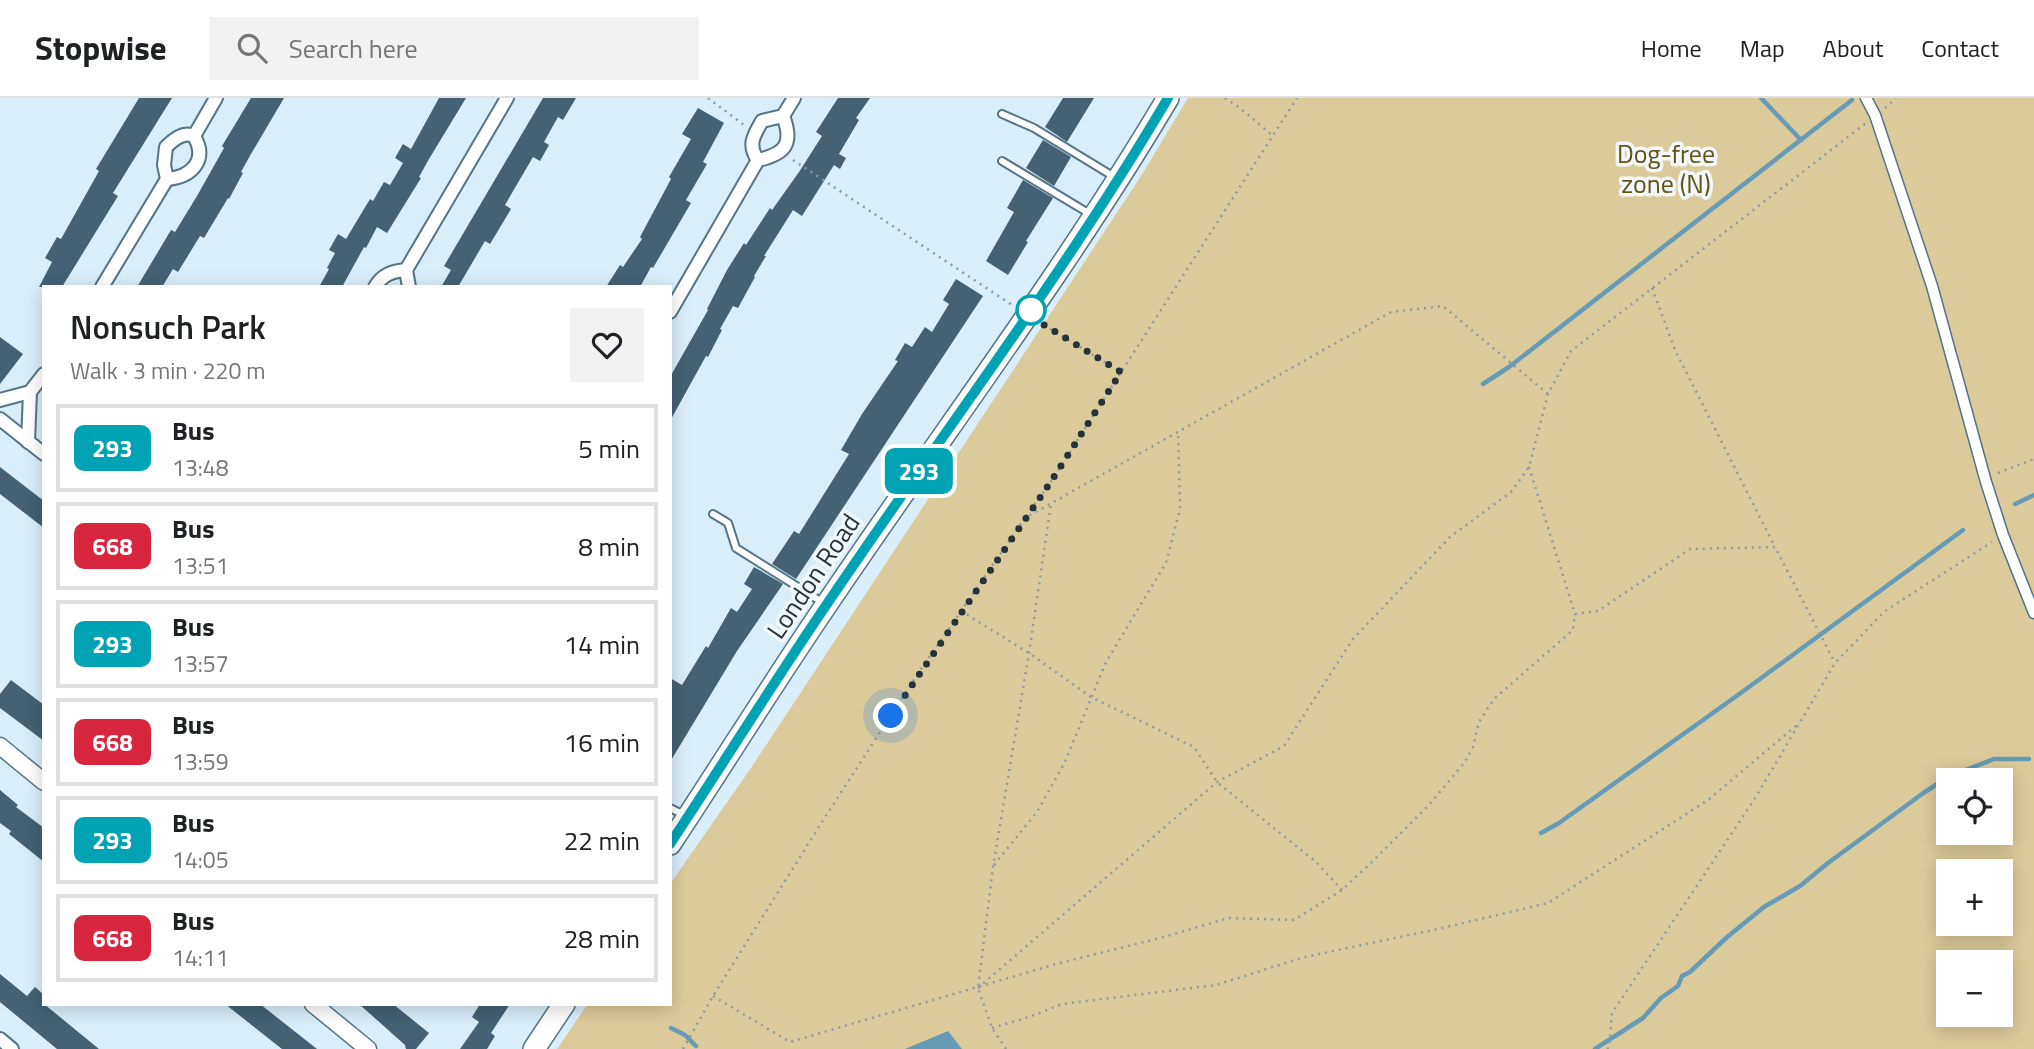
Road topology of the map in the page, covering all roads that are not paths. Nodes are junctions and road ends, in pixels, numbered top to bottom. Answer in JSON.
{"nodes":[{"id":1,"x":216,"y":98,"type":"edge"},
{"id":2,"x":507,"y":98,"type":"edge"},
{"id":3,"x":794,"y":98,"type":"edge"},
{"id":4,"x":1168,"y":98,"type":"edge"},
{"id":5,"x":1866,"y":98,"type":"edge"},
{"id":6,"x":1002,"y":114,"type":"dead end"},
{"id":7,"x":783,"y":116,"type":"junction"},
{"id":8,"x":194,"y":136,"type":"junction"},
{"id":9,"x":758,"y":160,"type":"junction"},
{"id":10,"x":1002,"y":161,"type":"dead end"},
{"id":11,"x":167,"y":179,"type":"junction"},
{"id":12,"x":1119,"y":180,"type":"junction"},
{"id":13,"x":1094,"y":216,"type":"junction"},
{"id":14,"x":406,"y":271,"type":"junction"},
{"id":15,"x":103,"y":285,"type":"edge"},
{"id":16,"x":377,"y":285,"type":"edge"},
{"id":17,"x":409,"y":285,"type":"edge"},
{"id":18,"x":672,"y":309,"type":"edge"},
{"id":19,"x":42,"y":377,"type":"edge"},
{"id":20,"x":30,"y":392,"type":"junction"},
{"id":21,"x":0,"y":400,"type":"edge"},
{"id":22,"x":0,"y":419,"type":"edge"},
{"id":23,"x":27,"y":442,"type":"junction"},
{"id":24,"x":42,"y":453,"type":"edge"},
{"id":25,"x":713,"y":514,"type":"dead end"},
{"id":26,"x":826,"y":605,"type":"junction"},
{"id":27,"x":2034,"y":613,"type":"edge"},
{"id":28,"x":0,"y":746,"type":"edge"},
{"id":29,"x":42,"y":780,"type":"edge"},
{"id":30,"x":679,"y":818,"type":"edge"},
{"id":31,"x":672,"y":838,"type":"edge"},
{"id":32,"x":315,"y":1006,"type":"edge"},
{"id":33,"x":563,"y":1006,"type":"edge"},
{"id":34,"x":0,"y":1039,"type":"edge"},
{"id":35,"x":12,"y":1049,"type":"edge"},
{"id":36,"x":368,"y":1049,"type":"edge"},
{"id":37,"x":534,"y":1049,"type":"edge"}],
"edges":[{"from":1,"to":8,"type":"street"},
{"from":2,"to":14,"type":"street"},
{"from":3,"to":7,"type":"street"},
{"from":4,"to":12,"type":"highway","name":"London Road"},
{"from":5,"to":27,"type":"street"},
{"from":6,"to":12,"type":"lane"},
{"from":7,"to":9,"type":"street"},
{"from":7,"to":9,"type":"street"},
{"from":8,"to":11,"type":"street"},
{"from":8,"to":11,"type":"street"},
{"from":9,"to":18,"type":"street"},
{"from":10,"to":13,"type":"lane"},
{"from":11,"to":15,"type":"street"},
{"from":12,"to":13,"type":"highway","name":"London Road"},
{"from":13,"to":26,"type":"highway","name":"London Road"},
{"from":14,"to":16,"type":"street"},
{"from":14,"to":17,"type":"street"},
{"from":19,"to":20,"type":"street"},
{"from":20,"to":21,"type":"street"},
{"from":20,"to":23,"type":"street"},
{"from":22,"to":23,"type":"street"},
{"from":23,"to":24,"type":"street"},
{"from":25,"to":26,"type":"lane"},
{"from":26,"to":30,"type":"highway","name":"London Road"},
{"from":28,"to":29,"type":"street"},
{"from":30,"to":31,"type":"highway","name":"London Road"},
{"from":32,"to":36,"type":"street"},
{"from":33,"to":37,"type":"highway"},
{"from":34,"to":35,"type":"street"}]}
